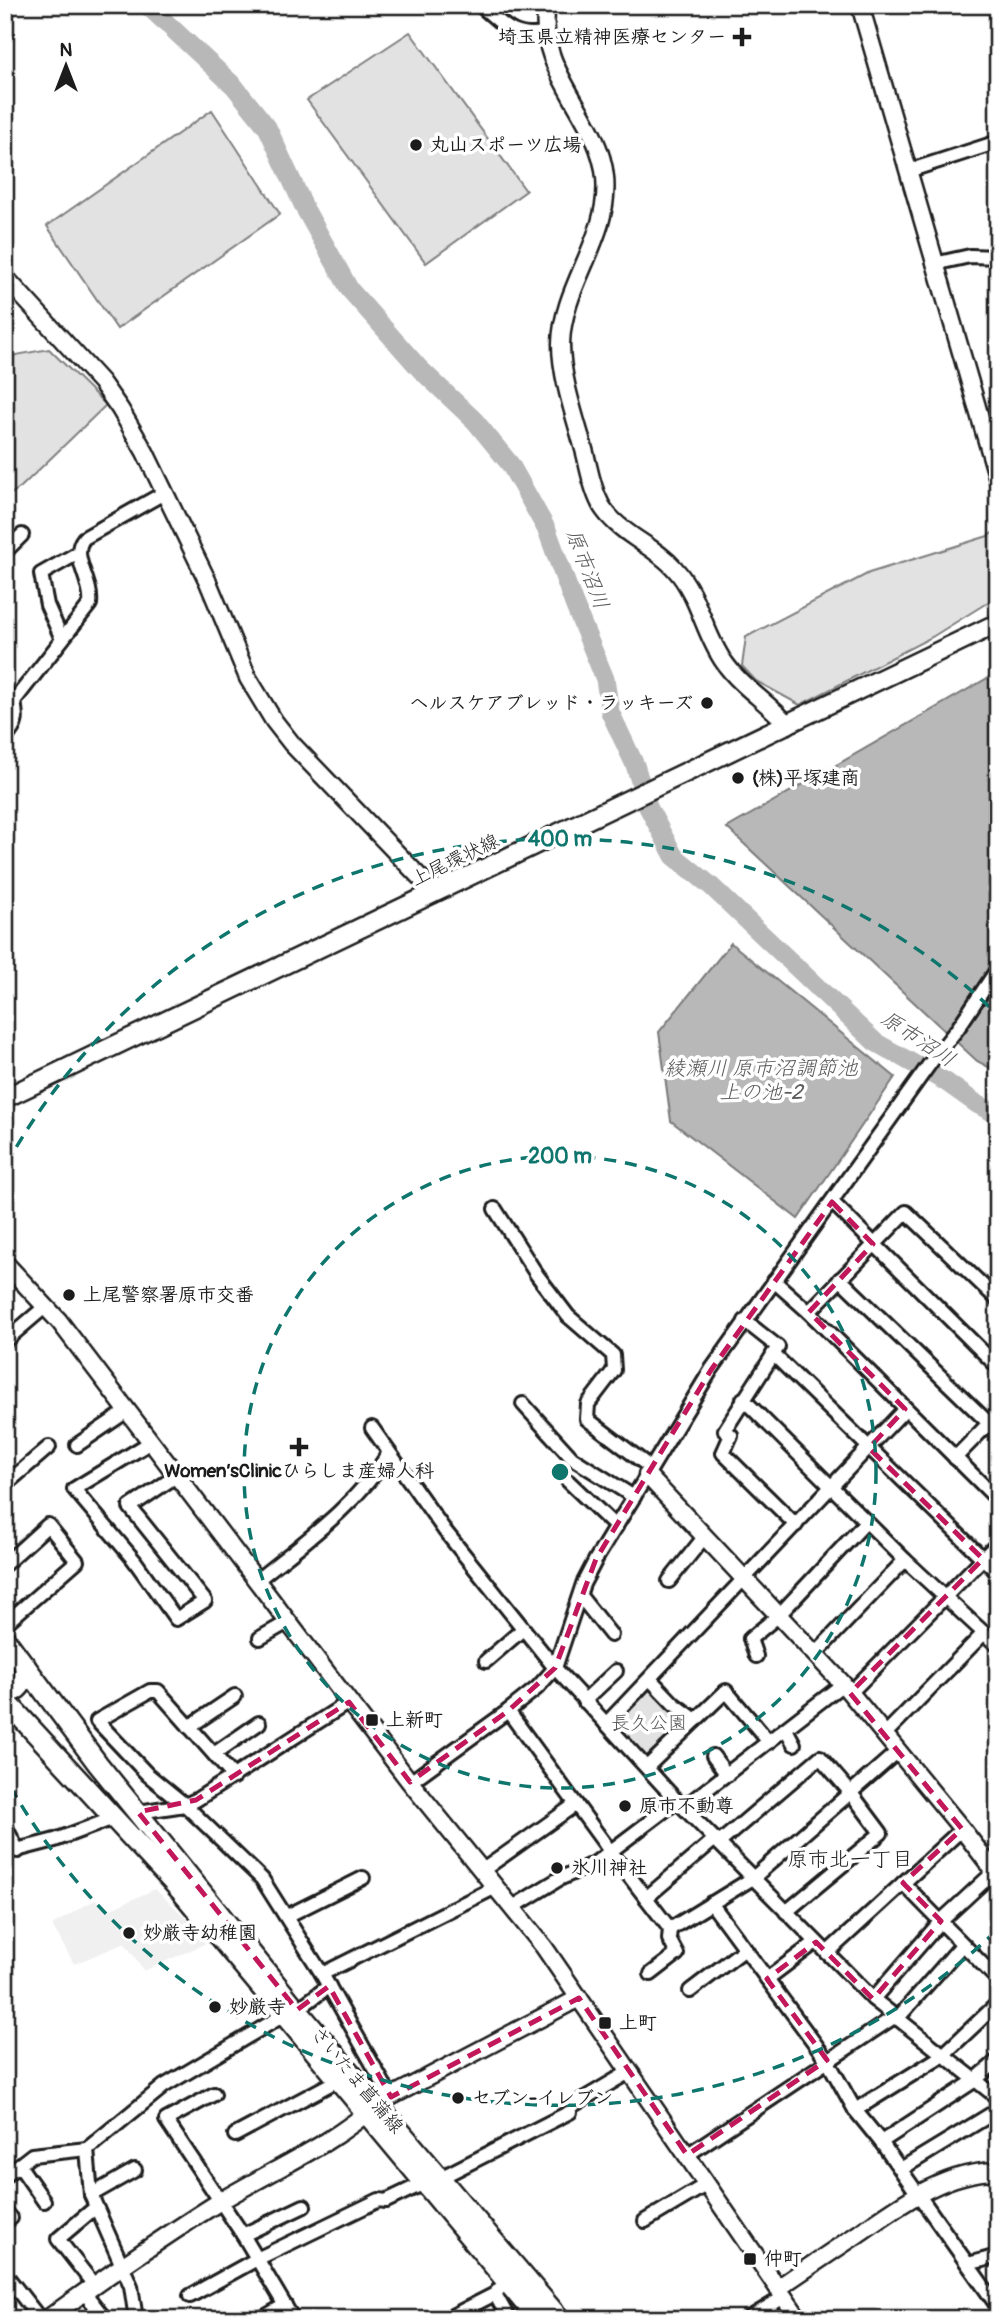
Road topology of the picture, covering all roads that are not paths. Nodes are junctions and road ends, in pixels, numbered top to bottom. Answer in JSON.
{"nodes":[{"id":1,"x":481,"y":5,"type":"edge"},
{"id":2,"x":547,"y":5,"type":"edge"},
{"id":3,"x":860,"y":5,"type":"edge"},
{"id":4,"x":544,"y":34,"type":"junction"},
{"id":5,"x":998,"y":142,"type":"edge"},
{"id":6,"x":908,"y":171,"type":"junction"},
{"id":7,"x":998,"y":257,"type":"edge"},
{"id":8,"x":934,"y":264,"type":"junction"},
{"id":9,"x":6,"y":279,"type":"edge"},
{"id":10,"x":998,"y":479,"type":"edge"},
{"id":11,"x":164,"y":492,"type":"junction"},
{"id":12,"x":22,"y":535,"type":"dead end"},
{"id":13,"x":5,"y":552,"type":"edge"},
{"id":14,"x":78,"y":553,"type":"junction"},
{"id":15,"x":998,"y":623,"type":"edge"},
{"id":16,"x":62,"y":639,"type":"junction"},
{"id":17,"x":10,"y":703,"type":"edge"},
{"id":18,"x":788,"y":725,"type":"junction"},
{"id":19,"x":5,"y":738,"type":"edge"},
{"id":20,"x":435,"y":893,"type":"junction"},
{"id":21,"x":998,"y":968,"type":"edge"},
{"id":22,"x":5,"y":1098,"type":"edge"},
{"id":23,"x":832,"y":1202,"type":"junction"},
{"id":24,"x":495,"y":1209,"type":"dead end"},
{"id":25,"x":873,"y":1244,"type":"junction"},
{"id":26,"x":5,"y":1263,"type":"edge"},
{"id":27,"x":840,"y":1279,"type":"junction"},
{"id":28,"x":774,"y":1281,"type":"junction"},
{"id":29,"x":998,"y":1300,"type":"edge"},
{"id":30,"x":46,"y":1306,"type":"junction"},
{"id":31,"x":809,"y":1312,"type":"junction"},
{"id":32,"x":745,"y":1321,"type":"junction"},
{"id":33,"x":5,"y":1341,"type":"edge"},
{"id":34,"x":773,"y":1354,"type":"junction"},
{"id":35,"x":998,"y":1367,"type":"edge"},
{"id":36,"x":743,"y":1399,"type":"junction"},
{"id":37,"x":523,"y":1404,"type":"dead end"},
{"id":38,"x":905,"y":1409,"type":"junction"},
{"id":39,"x":127,"y":1411,"type":"junction"},
{"id":40,"x":995,"y":1423,"type":"edge"},
{"id":41,"x":372,"y":1428,"type":"dead end"},
{"id":42,"x":151,"y":1442,"type":"junction"},
{"id":43,"x":77,"y":1445,"type":"dead end"},
{"id":44,"x":49,"y":1447,"type":"dead end"},
{"id":45,"x":869,"y":1448,"type":"junction"},
{"id":46,"x":389,"y":1453,"type":"junction"},
{"id":47,"x":955,"y":1458,"type":"junction"},
{"id":48,"x":649,"y":1471,"type":"junction"},
{"id":49,"x":176,"y":1476,"type":"junction"},
{"id":50,"x":568,"y":1481,"type":"dead end"},
{"id":51,"x":5,"y":1486,"type":"edge"},
{"id":52,"x":831,"y":1487,"type":"junction"},
{"id":53,"x":634,"y":1497,"type":"junction"},
{"id":54,"x":998,"y":1500,"type":"edge"},
{"id":55,"x":866,"y":1522,"type":"junction"},
{"id":56,"x":796,"y":1525,"type":"junction"},
{"id":57,"x":616,"y":1527,"type":"junction"},
{"id":58,"x":705,"y":1536,"type":"junction"},
{"id":59,"x":998,"y":1543,"type":"edge"},
{"id":60,"x":983,"y":1559,"type":"junction"},
{"id":61,"x":905,"y":1560,"type":"junction"},
{"id":62,"x":5,"y":1564,"type":"edge"},
{"id":63,"x":998,"y":1573,"type":"edge"},
{"id":64,"x":745,"y":1578,"type":"junction"},
{"id":65,"x":256,"y":1581,"type":"junction"},
{"id":66,"x":669,"y":1581,"type":"dead end"},
{"id":67,"x":580,"y":1596,"type":"junction"},
{"id":68,"x":946,"y":1597,"type":"junction"},
{"id":69,"x":779,"y":1615,"type":"junction"},
{"id":70,"x":288,"y":1622,"type":"junction"},
{"id":71,"x":5,"y":1624,"type":"edge"},
{"id":72,"x":523,"y":1629,"type":"junction"},
{"id":73,"x":984,"y":1633,"type":"junction"},
{"id":74,"x":611,"y":1635,"type":"dead end"},
{"id":75,"x":260,"y":1638,"type":"dead end"},
{"id":76,"x":5,"y":1639,"type":"edge"},
{"id":77,"x":998,"y":1646,"type":"edge"},
{"id":78,"x":815,"y":1654,"type":"junction"},
{"id":79,"x":756,"y":1656,"type":"dead end"},
{"id":80,"x":486,"y":1661,"type":"dead end"},
{"id":81,"x":25,"y":1665,"type":"junction"},
{"id":82,"x":555,"y":1668,"type":"junction"},
{"id":83,"x":616,"y":1671,"type":"dead end"},
{"id":84,"x":650,"y":1679,"type":"junction"},
{"id":85,"x":847,"y":1689,"type":"junction"},
{"id":86,"x":5,"y":1693,"type":"edge"},
{"id":87,"x":235,"y":1696,"type":"dead end"},
{"id":88,"x":5,"y":1700,"type":"edge"},
{"id":89,"x":584,"y":1701,"type":"junction"},
{"id":90,"x":349,"y":1702,"type":"junction"},
{"id":91,"x":508,"y":1711,"type":"junction"},
{"id":92,"x":696,"y":1720,"type":"junction"},
{"id":93,"x":259,"y":1723,"type":"dead end"},
{"id":94,"x":606,"y":1724,"type":"junction"},
{"id":95,"x":189,"y":1727,"type":"junction"},
{"id":96,"x":786,"y":1729,"type":"junction"},
{"id":97,"x":884,"y":1735,"type":"junction"},
{"id":98,"x":769,"y":1742,"type":"junction"},
{"id":99,"x":794,"y":1744,"type":"dead end"},
{"id":100,"x":898,"y":1751,"type":"junction"},
{"id":101,"x":214,"y":1754,"type":"junction"},
{"id":102,"x":713,"y":1756,"type":"dead end"},
{"id":103,"x":646,"y":1767,"type":"junction"},
{"id":104,"x":727,"y":1774,"type":"junction"},
{"id":105,"x":234,"y":1777,"type":"junction"},
{"id":106,"x":410,"y":1782,"type":"junction"},
{"id":107,"x":851,"y":1793,"type":"junction"},
{"id":108,"x":576,"y":1804,"type":"junction"},
{"id":109,"x":681,"y":1804,"type":"junction"},
{"id":110,"x":185,"y":1805,"type":"junction"},
{"id":111,"x":138,"y":1812,"type":"junction"},
{"id":112,"x":114,"y":1818,"type":"junction"},
{"id":113,"x":5,"y":1826,"type":"edge"},
{"id":114,"x":962,"y":1829,"type":"junction"},
{"id":115,"x":717,"y":1841,"type":"junction"},
{"id":116,"x":610,"y":1851,"type":"junction"},
{"id":117,"x":10,"y":1853,"type":"edge"},
{"id":118,"x":483,"y":1870,"type":"junction"},
{"id":119,"x":996,"y":1874,"type":"edge"},
{"id":120,"x":363,"y":1878,"type":"dead end"},
{"id":121,"x":753,"y":1878,"type":"junction"},
{"id":122,"x":903,"y":1883,"type":"junction"},
{"id":123,"x":496,"y":1887,"type":"junction"},
{"id":124,"x":646,"y":1898,"type":"junction"},
{"id":125,"x":711,"y":1903,"type":"junction"},
{"id":126,"x":513,"y":1907,"type":"junction"},
{"id":127,"x":786,"y":1912,"type":"junction"},
{"id":128,"x":287,"y":1916,"type":"junction"},
{"id":129,"x":941,"y":1921,"type":"junction"},
{"id":130,"x":670,"y":1929,"type":"junction"},
{"id":131,"x":816,"y":1942,"type":"junction"},
{"id":132,"x":962,"y":1945,"type":"junction"},
{"id":133,"x":745,"y":1949,"type":"junction"},
{"id":134,"x":827,"y":1953,"type":"junction"},
{"id":135,"x":651,"y":1974,"type":"dead end"},
{"id":136,"x":768,"y":1979,"type":"junction"},
{"id":137,"x":326,"y":1980,"type":"junction"},
{"id":138,"x":998,"y":1980,"type":"edge"},
{"id":139,"x":690,"y":1991,"type":"dead end"},
{"id":140,"x":579,"y":1998,"type":"junction"},
{"id":141,"x":873,"y":1999,"type":"junction"},
{"id":142,"x":998,"y":2003,"type":"edge"},
{"id":143,"x":290,"y":2013,"type":"junction"},
{"id":144,"x":896,"y":2018,"type":"junction"},
{"id":145,"x":942,"y":2056,"type":"junction"},
{"id":146,"x":827,"y":2060,"type":"junction"},
{"id":147,"x":998,"y":2060,"type":"edge"},
{"id":148,"x":629,"y":2072,"type":"junction"},
{"id":149,"x":338,"y":2080,"type":"junction"},
{"id":150,"x":974,"y":2081,"type":"junction"},
{"id":151,"x":214,"y":2094,"type":"dead end"},
{"id":152,"x":998,"y":2098,"type":"edge"},
{"id":153,"x":378,"y":2105,"type":"junction"},
{"id":154,"x":855,"y":2110,"type":"junction"},
{"id":155,"x":998,"y":2110,"type":"edge"},
{"id":156,"x":235,"y":2135,"type":"dead end"},
{"id":157,"x":881,"y":2142,"type":"junction"},
{"id":158,"x":87,"y":2149,"type":"junction"},
{"id":159,"x":687,"y":2155,"type":"junction"},
{"id":160,"x":19,"y":2165,"type":"junction"},
{"id":161,"x":901,"y":2169,"type":"junction"},
{"id":162,"x":135,"y":2170,"type":"dead end"},
{"id":163,"x":998,"y":2171,"type":"edge"},
{"id":164,"x":5,"y":2176,"type":"edge"},
{"id":165,"x":432,"y":2180,"type":"junction"},
{"id":166,"x":707,"y":2184,"type":"junction"},
{"id":167,"x":919,"y":2193,"type":"junction"},
{"id":168,"x":44,"y":2201,"type":"dead end"},
{"id":169,"x":94,"y":2201,"type":"junction"},
{"id":170,"x":220,"y":2202,"type":"junction"},
{"id":171,"x":304,"y":2206,"type":"dead end"},
{"id":172,"x":645,"y":2221,"type":"dead end"},
{"id":173,"x":243,"y":2235,"type":"junction"},
{"id":174,"x":998,"y":2256,"type":"edge"},
{"id":175,"x":257,"y":2259,"type":"junction"},
{"id":176,"x":968,"y":2264,"type":"junction"},
{"id":177,"x":121,"y":2266,"type":"junction"},
{"id":178,"x":5,"y":2274,"type":"edge"},
{"id":179,"x":501,"y":2288,"type":"junction"},
{"id":180,"x":89,"y":2289,"type":"junction"},
{"id":181,"x":781,"y":2293,"type":"junction"},
{"id":182,"x":190,"y":2296,"type":"dead end"},
{"id":183,"x":285,"y":2305,"type":"junction"},
{"id":184,"x":998,"y":2307,"type":"edge"},
{"id":185,"x":40,"y":2319,"type":"edge"},
{"id":186,"x":47,"y":2319,"type":"edge"},
{"id":187,"x":106,"y":2319,"type":"edge"},
{"id":188,"x":136,"y":2319,"type":"edge"},
{"id":189,"x":261,"y":2319,"type":"edge"},
{"id":190,"x":293,"y":2319,"type":"edge"},
{"id":191,"x":446,"y":2319,"type":"edge"},
{"id":192,"x":509,"y":2319,"type":"edge"},
{"id":193,"x":538,"y":2319,"type":"edge"},
{"id":194,"x":560,"y":2319,"type":"edge"},
{"id":195,"x":748,"y":2319,"type":"edge"},
{"id":196,"x":799,"y":2319,"type":"edge"}],
"edges":[{"from":1,"to":4,"type":"street"},
{"from":2,"to":4,"type":"street"},
{"from":3,"to":6,"type":"street"},
{"from":4,"to":18,"type":"street"},
{"from":5,"to":6,"type":"street"},
{"from":6,"to":8,"type":"street"},
{"from":7,"to":8,"type":"street"},
{"from":8,"to":10,"type":"street"},
{"from":9,"to":11,"type":"street"},
{"from":11,"to":14,"type":"street"},
{"from":11,"to":20,"type":"street"},
{"from":12,"to":13,"type":"street"},
{"from":14,"to":16,"type":"street"},
{"from":14,"to":16,"type":"street"},
{"from":15,"to":18,"type":"main road","name":"上尾環状線"},
{"from":16,"to":17,"type":"street"},
{"from":17,"to":19,"type":"street"},
{"from":18,"to":20,"type":"main road","name":"上尾環状線"},
{"from":20,"to":22,"type":"main road","name":"上尾環状線"},
{"from":21,"to":23,"type":"street"},
{"from":23,"to":25,"type":"street"},
{"from":23,"to":28,"type":"street"},
{"from":24,"to":48,"type":"street"},
{"from":25,"to":27,"type":"street"},
{"from":25,"to":29,"type":"street"},
{"from":25,"to":35,"type":"street"},
{"from":26,"to":30,"type":"street"},
{"from":27,"to":31,"type":"street"},
{"from":27,"to":40,"type":"street"},
{"from":28,"to":31,"type":"street"},
{"from":28,"to":32,"type":"street"},
{"from":30,"to":33,"type":"street"},
{"from":30,"to":39,"type":"street"},
{"from":31,"to":38,"type":"street"},
{"from":32,"to":34,"type":"street"},
{"from":32,"to":48,"type":"street"},
{"from":34,"to":36,"type":"street"},
{"from":34,"to":45,"type":"street"},
{"from":36,"to":52,"type":"street"},
{"from":36,"to":56,"type":"street"},
{"from":37,"to":53,"type":"street"},
{"from":38,"to":45,"type":"street"},
{"from":38,"to":47,"type":"street"},
{"from":39,"to":42,"type":"street"},
{"from":39,"to":43,"type":"street"},
{"from":40,"to":47,"type":"street"},
{"from":41,"to":46,"type":"street"},
{"from":42,"to":49,"type":"street"},
{"from":42,"to":49,"type":"street"},
{"from":44,"to":51,"type":"street"},
{"from":45,"to":52,"type":"street"},
{"from":45,"to":60,"type":"street"},
{"from":46,"to":65,"type":"street"},
{"from":46,"to":72,"type":"street"},
{"from":47,"to":54,"type":"street"},
{"from":48,"to":53,"type":"street"},
{"from":48,"to":58,"type":"street"},
{"from":49,"to":65,"type":"street"},
{"from":50,"to":57,"type":"street"},
{"from":52,"to":55,"type":"street"},
{"from":52,"to":56,"type":"street"},
{"from":53,"to":57,"type":"street"},
{"from":55,"to":61,"type":"street"},
{"from":55,"to":69,"type":"street"},
{"from":56,"to":64,"type":"street"},
{"from":57,"to":67,"type":"street"},
{"from":58,"to":64,"type":"street"},
{"from":58,"to":66,"type":"street"},
{"from":59,"to":60,"type":"street"},
{"from":60,"to":63,"type":"street"},
{"from":60,"to":68,"type":"street"},
{"from":61,"to":68,"type":"street"},
{"from":61,"to":78,"type":"street"},
{"from":62,"to":71,"type":"street"},
{"from":64,"to":69,"type":"street"},
{"from":64,"to":84,"type":"street"},
{"from":65,"to":70,"type":"street"},
{"from":67,"to":74,"type":"street"},
{"from":67,"to":82,"type":"street"},
{"from":68,"to":73,"type":"street"},
{"from":68,"to":85,"type":"street"},
{"from":69,"to":78,"type":"street"},
{"from":69,"to":79,"type":"street"},
{"from":70,"to":75,"type":"street"},
{"from":70,"to":90,"type":"street"},
{"from":72,"to":80,"type":"street"},
{"from":72,"to":82,"type":"street"},
{"from":73,"to":77,"type":"street"},
{"from":73,"to":97,"type":"street"},
{"from":76,"to":81,"type":"main road","name":"さいたま菖蒲線"},
{"from":78,"to":85,"type":"street"},
{"from":81,"to":86,"type":"main road"},
{"from":81,"to":111,"type":"main road","name":"さいたま菖蒲線"},
{"from":82,"to":89,"type":"street"},
{"from":82,"to":91,"type":"street"},
{"from":83,"to":89,"type":"street"},
{"from":84,"to":92,"type":"street"},
{"from":84,"to":94,"type":"street"},
{"from":85,"to":96,"type":"street"},
{"from":85,"to":97,"type":"street"},
{"from":87,"to":95,"type":"street"},
{"from":88,"to":112,"type":"main road","name":"さいたま菖蒲線"},
{"from":89,"to":94,"type":"street"},
{"from":90,"to":105,"type":"street"},
{"from":90,"to":106,"type":"street"},
{"from":91,"to":106,"type":"street"},
{"from":91,"to":108,"type":"street"},
{"from":92,"to":98,"type":"street"},
{"from":92,"to":103,"type":"street"},
{"from":93,"to":101,"type":"street"},
{"from":94,"to":103,"type":"street"},
{"from":95,"to":101,"type":"street"},
{"from":95,"to":110,"type":"street"},
{"from":96,"to":98,"type":"street"},
{"from":96,"to":99,"type":"street"},
{"from":97,"to":100,"type":"street"},
{"from":98,"to":104,"type":"street"},
{"from":100,"to":107,"type":"street"},
{"from":100,"to":114,"type":"street"},
{"from":101,"to":105,"type":"street"},
{"from":102,"to":104,"type":"street"},
{"from":103,"to":109,"type":"street"},
{"from":104,"to":109,"type":"street"},
{"from":105,"to":110,"type":"street"},
{"from":106,"to":118,"type":"street"},
{"from":107,"to":115,"type":"street"},
{"from":107,"to":121,"type":"street"},
{"from":107,"to":127,"type":"street"},
{"from":108,"to":116,"type":"street"},
{"from":108,"to":118,"type":"street"},
{"from":109,"to":115,"type":"street"},
{"from":109,"to":116,"type":"street"},
{"from":110,"to":111,"type":"street"},
{"from":110,"to":128,"type":"street"},
{"from":111,"to":143,"type":"main road","name":"さいたま菖蒲線"},
{"from":112,"to":117,"type":"street"},
{"from":112,"to":143,"type":"main road","name":"さいたま菖蒲線"},
{"from":113,"to":117,"type":"street"},
{"from":114,"to":119,"type":"street"},
{"from":114,"to":122,"type":"street"},
{"from":115,"to":121,"type":"street"},
{"from":115,"to":124,"type":"street"},
{"from":116,"to":124,"type":"street"},
{"from":116,"to":126,"type":"street"},
{"from":118,"to":123,"type":"street"},
{"from":119,"to":129,"type":"street"},
{"from":120,"to":128,"type":"street"},
{"from":121,"to":125,"type":"street"},
{"from":121,"to":127,"type":"street"},
{"from":122,"to":129,"type":"street"},
{"from":122,"to":134,"type":"street"},
{"from":123,"to":126,"type":"street"},
{"from":123,"to":137,"type":"street"},
{"from":124,"to":130,"type":"street"},
{"from":125,"to":130,"type":"street"},
{"from":125,"to":133,"type":"street"},
{"from":126,"to":140,"type":"street"},
{"from":127,"to":131,"type":"street"},
{"from":128,"to":137,"type":"street"},
{"from":129,"to":132,"type":"street"},
{"from":129,"to":141,"type":"street"},
{"from":130,"to":135,"type":"street"},
{"from":131,"to":134,"type":"street"},
{"from":131,"to":136,"type":"street"},
{"from":132,"to":138,"type":"street"},
{"from":132,"to":144,"type":"street"},
{"from":133,"to":136,"type":"street"},
{"from":133,"to":139,"type":"street"},
{"from":134,"to":141,"type":"street"},
{"from":136,"to":146,"type":"street"},
{"from":137,"to":143,"type":"street"},
{"from":137,"to":153,"type":"street"},
{"from":140,"to":148,"type":"street"},
{"from":140,"to":153,"type":"street"},
{"from":141,"to":144,"type":"street"},
{"from":142,"to":145,"type":"street"},
{"from":143,"to":149,"type":"main road","name":"さいたま菖蒲線"},
{"from":143,"to":153,"type":"main road","name":"さいたま菖蒲線"},
{"from":143,"to":158,"type":"street"},
{"from":144,"to":145,"type":"street"},
{"from":144,"to":146,"type":"street"},
{"from":145,"to":150,"type":"street"},
{"from":145,"to":154,"type":"street"},
{"from":146,"to":154,"type":"street"},
{"from":146,"to":159,"type":"street"},
{"from":147,"to":150,"type":"street"},
{"from":148,"to":159,"type":"street"},
{"from":148,"to":165,"type":"street"},
{"from":149,"to":153,"type":"main road","name":"さいたま菖蒲線"},
{"from":149,"to":156,"type":"street"},
{"from":150,"to":152,"type":"street"},
{"from":150,"to":157,"type":"street"},
{"from":151,"to":170,"type":"street"},
{"from":153,"to":165,"type":"main road","name":"さいたま菖蒲線"},
{"from":153,"to":170,"type":"street"},
{"from":154,"to":157,"type":"street"},
{"from":155,"to":161,"type":"street"},
{"from":157,"to":161,"type":"street"},
{"from":158,"to":160,"type":"street"},
{"from":158,"to":169,"type":"street"},
{"from":159,"to":166,"type":"street"},
{"from":160,"to":164,"type":"street"},
{"from":160,"to":168,"type":"street"},
{"from":161,"to":167,"type":"street"},
{"from":162,"to":169,"type":"street"},
{"from":163,"to":167,"type":"street"},
{"from":165,"to":175,"type":"street"},
{"from":165,"to":179,"type":"main road","name":"さいたま菖蒲線"},
{"from":165,"to":194,"type":"main road","name":"さいたま菖蒲線"},
{"from":166,"to":172,"type":"street"},
{"from":166,"to":181,"type":"street"},
{"from":167,"to":176,"type":"street"},
{"from":167,"to":181,"type":"street"},
{"from":169,"to":177,"type":"street"},
{"from":169,"to":180,"type":"street"},
{"from":170,"to":173,"type":"street"},
{"from":170,"to":177,"type":"street"},
{"from":171,"to":173,"type":"street"},
{"from":173,"to":175,"type":"street"},
{"from":174,"to":176,"type":"street"},
{"from":175,"to":182,"type":"street"},
{"from":175,"to":183,"type":"street"},
{"from":176,"to":184,"type":"street"},
{"from":177,"to":180,"type":"street"},
{"from":177,"to":188,"type":"street"},
{"from":178,"to":185,"type":"street"},
{"from":179,"to":191,"type":"street"},
{"from":179,"to":192,"type":"street"},
{"from":179,"to":193,"type":"main road","name":"さいたま菖蒲線"},
{"from":180,"to":186,"type":"street"},
{"from":180,"to":187,"type":"street"},
{"from":181,"to":195,"type":"street"},
{"from":181,"to":196,"type":"street"},
{"from":183,"to":189,"type":"street"},
{"from":183,"to":190,"type":"street"}]}
